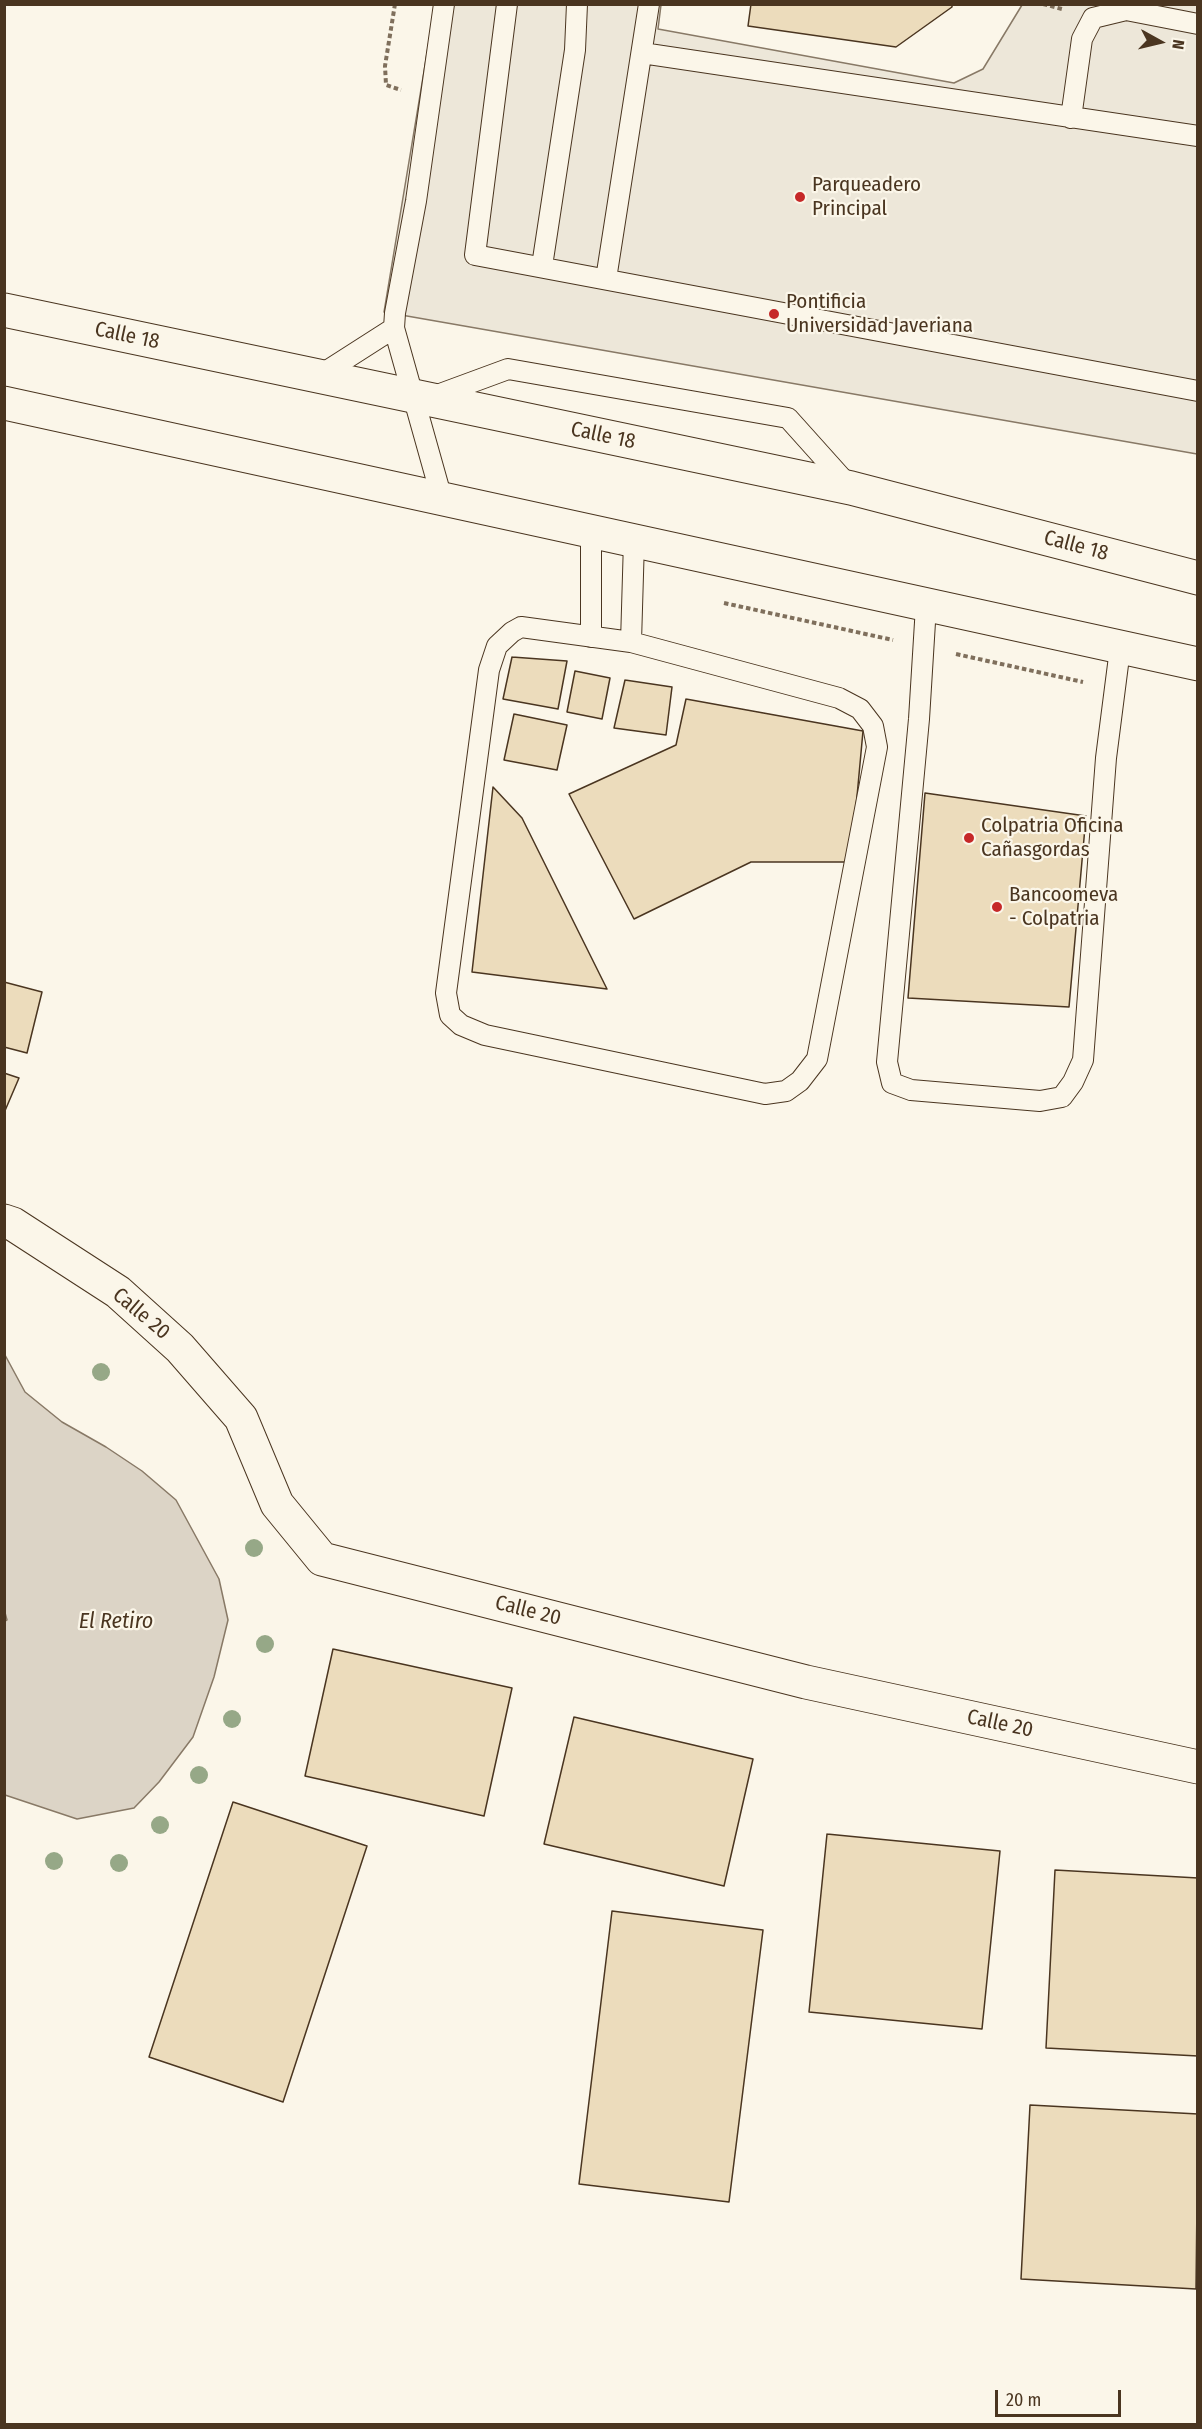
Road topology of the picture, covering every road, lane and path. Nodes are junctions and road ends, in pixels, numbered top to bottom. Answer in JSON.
{"nodes":[{"id":1,"x":395,"y":4,"type":"edge"},
{"id":2,"x":444,"y":4,"type":"edge"},
{"id":3,"x":507,"y":4,"type":"edge"},
{"id":4,"x":577,"y":4,"type":"edge"},
{"id":5,"x":649,"y":4,"type":"edge"},
{"id":6,"x":1197,"y":24,"type":"edge"},
{"id":7,"x":642,"y":53,"type":"junction"},
{"id":8,"x":435,"y":71,"type":"junction"},
{"id":9,"x":1071,"y":118,"type":"junction"},
{"id":10,"x":1197,"y":136,"type":"edge"},
{"id":11,"x":542,"y":267,"type":"junction"},
{"id":12,"x":606,"y":279,"type":"junction"},
{"id":13,"x":4,"y":310,"type":"edge"},
{"id":14,"x":394,"y":328,"type":"junction"},
{"id":15,"x":319,"y":376,"type":"junction"},
{"id":16,"x":1197,"y":391,"type":"edge"},
{"id":17,"x":420,"y":397,"type":"junction"},
{"id":18,"x":4,"y":403,"type":"edge"},
{"id":19,"x":851,"y":488,"type":"junction"},
{"id":20,"x":442,"y":499,"type":"junction"},
{"id":21,"x":591,"y":532,"type":"junction"},
{"id":22,"x":634,"y":541,"type":"junction"},
{"id":23,"x":1197,"y":578,"type":"edge"},
{"id":24,"x":926,"y":606,"type":"junction"},
{"id":25,"x":591,"y":637,"type":"junction"},
{"id":26,"x":632,"y":642,"type":"junction"},
{"id":27,"x":1120,"y":649,"type":"junction"},
{"id":28,"x":1197,"y":664,"type":"edge"},
{"id":29,"x":4,"y":1221,"type":"edge"},
{"id":30,"x":1197,"y":1767,"type":"edge"}],
"edges":[{"from":1,"to":8,"type":"path"},
{"from":2,"to":8,"type":"lane"},
{"from":3,"to":11,"type":"lane"},
{"from":4,"to":11,"type":"lane"},
{"from":5,"to":7,"type":"lane"},
{"from":6,"to":9,"type":"lane"},
{"from":7,"to":9,"type":"lane"},
{"from":7,"to":12,"type":"lane"},
{"from":8,"to":14,"type":"lane"},
{"from":9,"to":10,"type":"lane"},
{"from":11,"to":12,"type":"lane"},
{"from":12,"to":16,"type":"lane"},
{"from":13,"to":15,"type":"main road","name":"Calle 18"},
{"from":14,"to":15,"type":"lane"},
{"from":14,"to":17,"type":"lane"},
{"from":15,"to":17,"type":"main road","name":"Calle 18"},
{"from":17,"to":19,"type":"main road","name":"Calle 18"},
{"from":17,"to":19,"type":"lane"},
{"from":17,"to":20,"type":"lane"},
{"from":18,"to":20,"type":"main road"},
{"from":19,"to":23,"type":"main road","name":"Calle 18"},
{"from":20,"to":21,"type":"main road"},
{"from":21,"to":22,"type":"main road"},
{"from":21,"to":25,"type":"lane"},
{"from":22,"to":24,"type":"main road"},
{"from":22,"to":26,"type":"lane"},
{"from":24,"to":27,"type":"main road"},
{"from":24,"to":27,"type":"lane"},
{"from":25,"to":26,"type":"lane"},
{"from":25,"to":26,"type":"lane"},
{"from":27,"to":28,"type":"main road"},
{"from":29,"to":30,"type":"main road","name":"Calle 20"}]}
